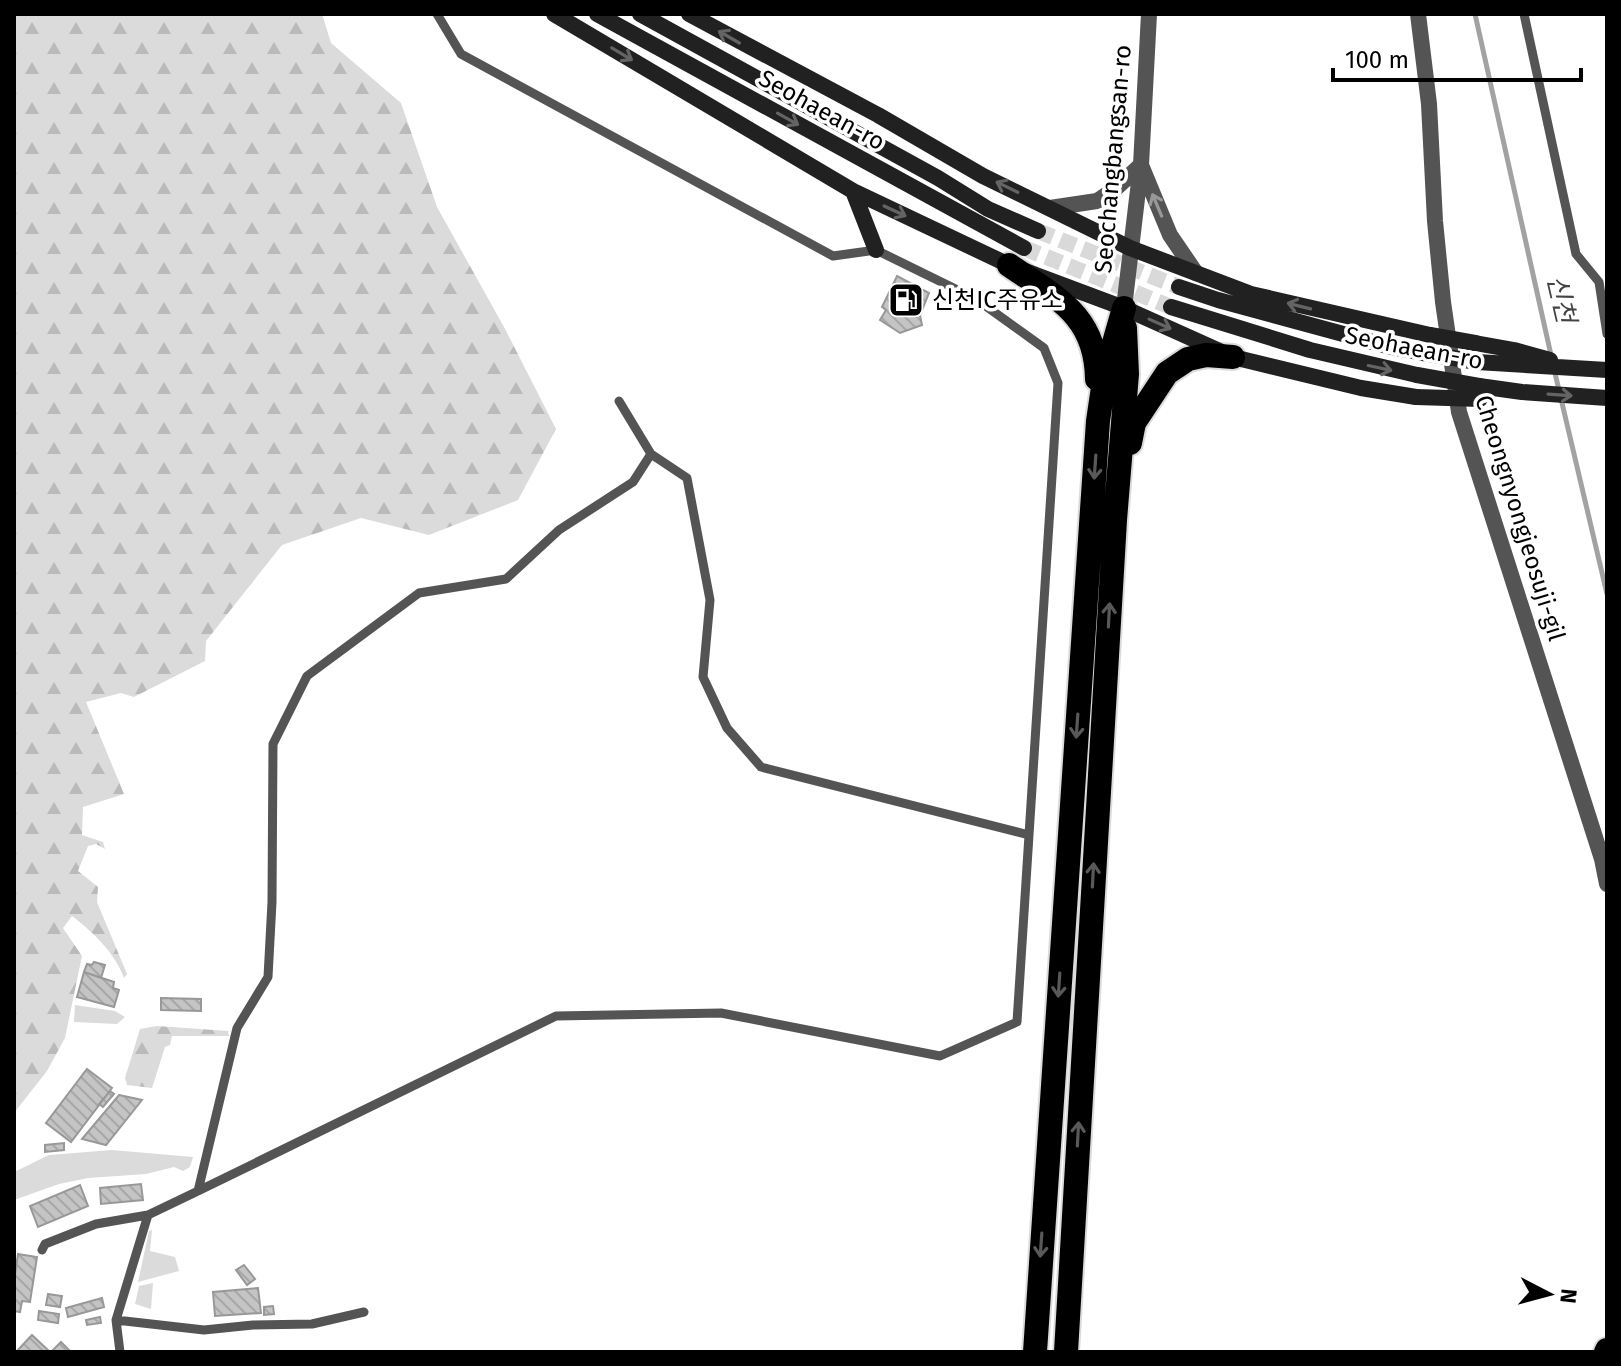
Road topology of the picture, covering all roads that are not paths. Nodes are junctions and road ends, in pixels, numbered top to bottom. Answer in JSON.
{"nodes":[{"id":1,"x":437,"y":14,"type":"edge"},
{"id":2,"x":554,"y":14,"type":"edge"},
{"id":3,"x":597,"y":14,"type":"edge"},
{"id":4,"x":640,"y":14,"type":"edge"},
{"id":5,"x":689,"y":14,"type":"edge"},
{"id":6,"x":1149,"y":14,"type":"edge"},
{"id":7,"x":1418,"y":14,"type":"edge"},
{"id":8,"x":1524,"y":14,"type":"edge"},
{"id":9,"x":1141,"y":165,"type":"junction"},
{"id":10,"x":853,"y":191,"type":"junction"},
{"id":11,"x":1050,"y":208,"type":"junction"},
{"id":12,"x":1038,"y":231,"type":"tunnel mouth"},
{"id":13,"x":1130,"y":248,"type":"junction"},
{"id":14,"x":876,"y":250,"type":"junction"},
{"id":15,"x":1016,"y":257,"type":"junction"},
{"id":16,"x":1196,"y":273,"type":"junction"},
{"id":17,"x":1179,"y":287,"type":"tunnel mouth"},
{"id":18,"x":1171,"y":307,"type":"tunnel mouth"},
{"id":19,"x":1124,"y":308,"type":"junction"},
{"id":20,"x":1607,"y":334,"type":"edge"},
{"id":21,"x":1233,"y":357,"type":"junction"},
{"id":22,"x":1516,"y":357,"type":"junction"},
{"id":23,"x":1607,"y":370,"type":"edge"},
{"id":24,"x":1480,"y":392,"type":"junction"},
{"id":25,"x":1602,"y":398,"type":"edge"},
{"id":26,"x":619,"y":401,"type":"dead end"},
{"id":27,"x":1098,"y":421,"type":"junction"},
{"id":28,"x":651,"y":454,"type":"junction"},
{"id":29,"x":1115,"y":520,"type":"junction"},
{"id":30,"x":1029,"y":835,"type":"junction"},
{"id":31,"x":1607,"y":884,"type":"edge"},
{"id":32,"x":198,"y":1191,"type":"junction"},
{"id":33,"x":148,"y":1215,"type":"junction"},
{"id":34,"x":42,"y":1250,"type":"dead end"},
{"id":35,"x":364,"y":1312,"type":"dead end"},
{"id":36,"x":116,"y":1320,"type":"junction"},
{"id":37,"x":120,"y":1352,"type":"edge"},
{"id":38,"x":1035,"y":1352,"type":"edge"},
{"id":39,"x":1066,"y":1352,"type":"edge"}],
"edges":[{"from":1,"to":14,"type":"lane"},
{"from":2,"to":10,"type":"main road","one_way":true},
{"from":3,"to":15,"type":"main road","name":"Seohaean-ro","one_way":true},
{"from":4,"to":12,"type":"main road","name":"Seohaean-ro"},
{"from":11,"to":5,"type":"main road","one_way":true},
{"from":6,"to":9,"type":"street","name":"Seochangbangsan-ro"},
{"from":7,"to":31,"type":"street","name":"Cheongnyongjeosuji-gil"},
{"from":8,"to":20,"type":"lane"},
{"from":9,"to":11,"type":"street"},
{"from":9,"to":13,"type":"street","name":"Seochangbangsan-ro"},
{"from":16,"to":9,"type":"street","one_way":true},
{"from":10,"to":14,"type":"main road"},
{"from":10,"to":15,"type":"main road","one_way":true},
{"from":11,"to":13,"type":"main road"},
{"from":13,"to":16,"type":"main road"},
{"from":13,"to":19,"type":"street","name":"Seochangbangsan-ro"},
{"from":14,"to":30,"type":"lane"},
{"from":15,"to":19,"type":"main road"},
{"from":15,"to":27,"type":"highway"},
{"from":22,"to":16,"type":"main road","one_way":true,"bridge":true},
{"from":17,"to":22,"type":"main road","name":"Seohaean-ro","bridge":true},
{"from":18,"to":24,"type":"main road","name":"Seohaean-ro","one_way":true,"bridge":true},
{"from":19,"to":21,"type":"main road","one_way":true},
{"from":19,"to":27,"type":"highway"},
{"from":19,"to":29,"type":"highway"},
{"from":21,"to":24,"type":"main road","bridge":true},
{"from":21,"to":29,"type":"highway"},
{"from":22,"to":23,"type":"main road","name":"Seohaean-ro"},
{"from":24,"to":25,"type":"main road","one_way":true},
{"from":26,"to":28,"type":"lane"},
{"from":27,"to":38,"type":"highway","one_way":true},
{"from":28,"to":30,"type":"lane"},
{"from":28,"to":32,"type":"lane"},
{"from":39,"to":29,"type":"highway","one_way":true},
{"from":30,"to":32,"type":"lane"},
{"from":32,"to":33,"type":"lane"},
{"from":33,"to":34,"type":"lane"},
{"from":33,"to":36,"type":"lane"},
{"from":35,"to":36,"type":"lane"},
{"from":36,"to":37,"type":"lane"}]}
